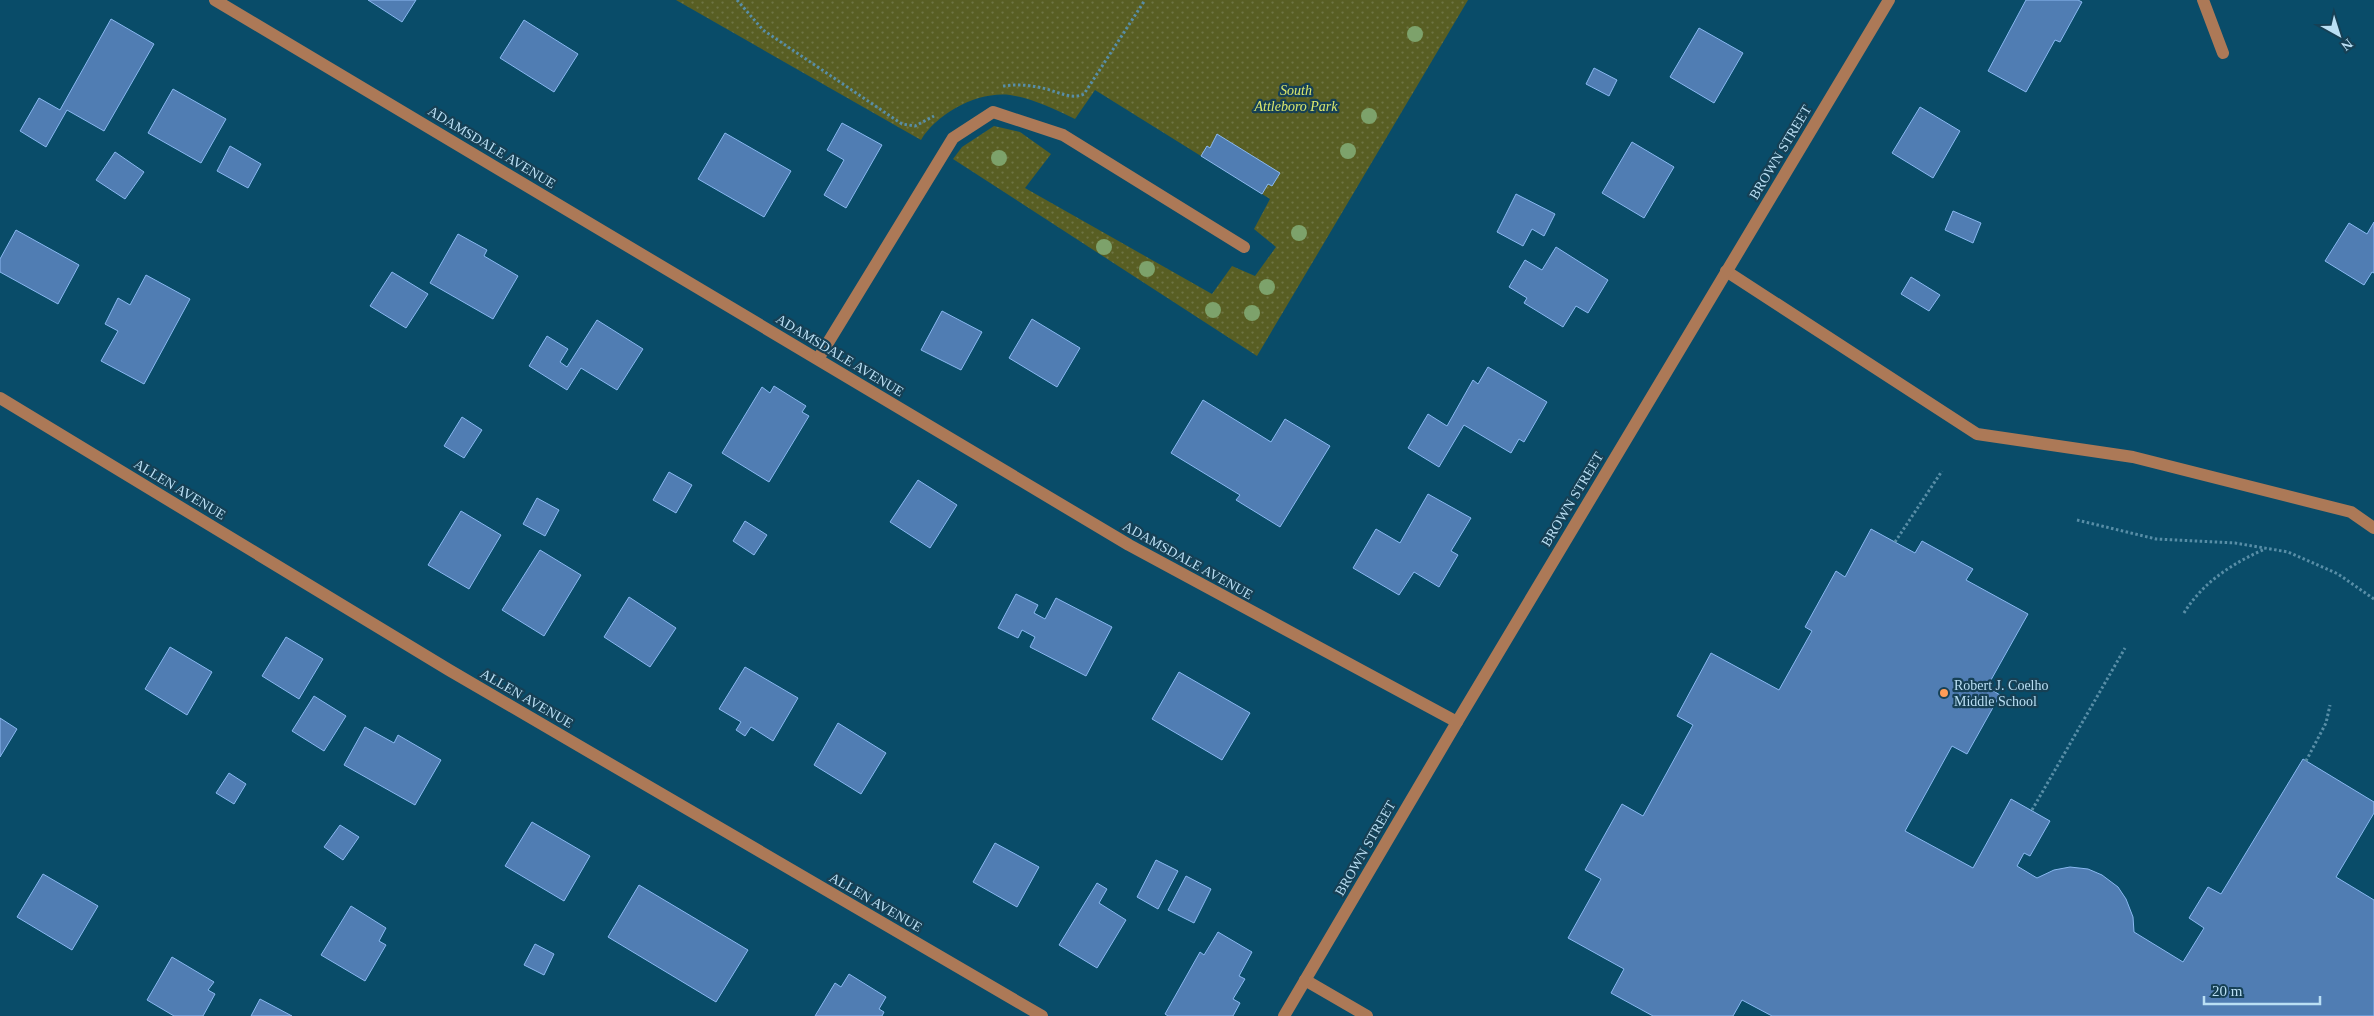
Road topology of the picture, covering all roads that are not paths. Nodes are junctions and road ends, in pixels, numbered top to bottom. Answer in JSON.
{"nodes":[{"id":1,"x":215,"y":0,"type":"edge"},
{"id":2,"x":1889,"y":0,"type":"edge"},
{"id":3,"x":2203,"y":0,"type":"edge"},
{"id":4,"x":2223,"y":53,"type":"dead end"},
{"id":5,"x":1244,"y":247,"type":"dead end"},
{"id":6,"x":1726,"y":271,"type":"junction"},
{"id":7,"x":818,"y":359,"type":"junction"},
{"id":8,"x":0,"y":398,"type":"edge"},
{"id":9,"x":2374,"y":528,"type":"edge"},
{"id":10,"x":1457,"y":722,"type":"junction"},
{"id":11,"x":1305,"y":980,"type":"junction"},
{"id":12,"x":1042,"y":1016,"type":"edge"},
{"id":13,"x":1284,"y":1016,"type":"edge"},
{"id":14,"x":1367,"y":1016,"type":"edge"}],
"edges":[{"from":1,"to":7,"type":"street","name":"ADAMSDALE AVENUE"},
{"from":2,"to":6,"type":"street","name":"BROWN STREET"},
{"from":3,"to":4,"type":"street"},
{"from":5,"to":7,"type":"street"},
{"from":6,"to":9,"type":"street"},
{"from":6,"to":10,"type":"street","name":"BROWN STREET"},
{"from":7,"to":10,"type":"street","name":"ADAMSDALE AVENUE"},
{"from":8,"to":12,"type":"street","name":"ALLEN AVENUE"},
{"from":10,"to":11,"type":"street","name":"BROWN STREET"},
{"from":11,"to":13,"type":"street","name":"BROWN STREET"},
{"from":11,"to":14,"type":"street"}]}
